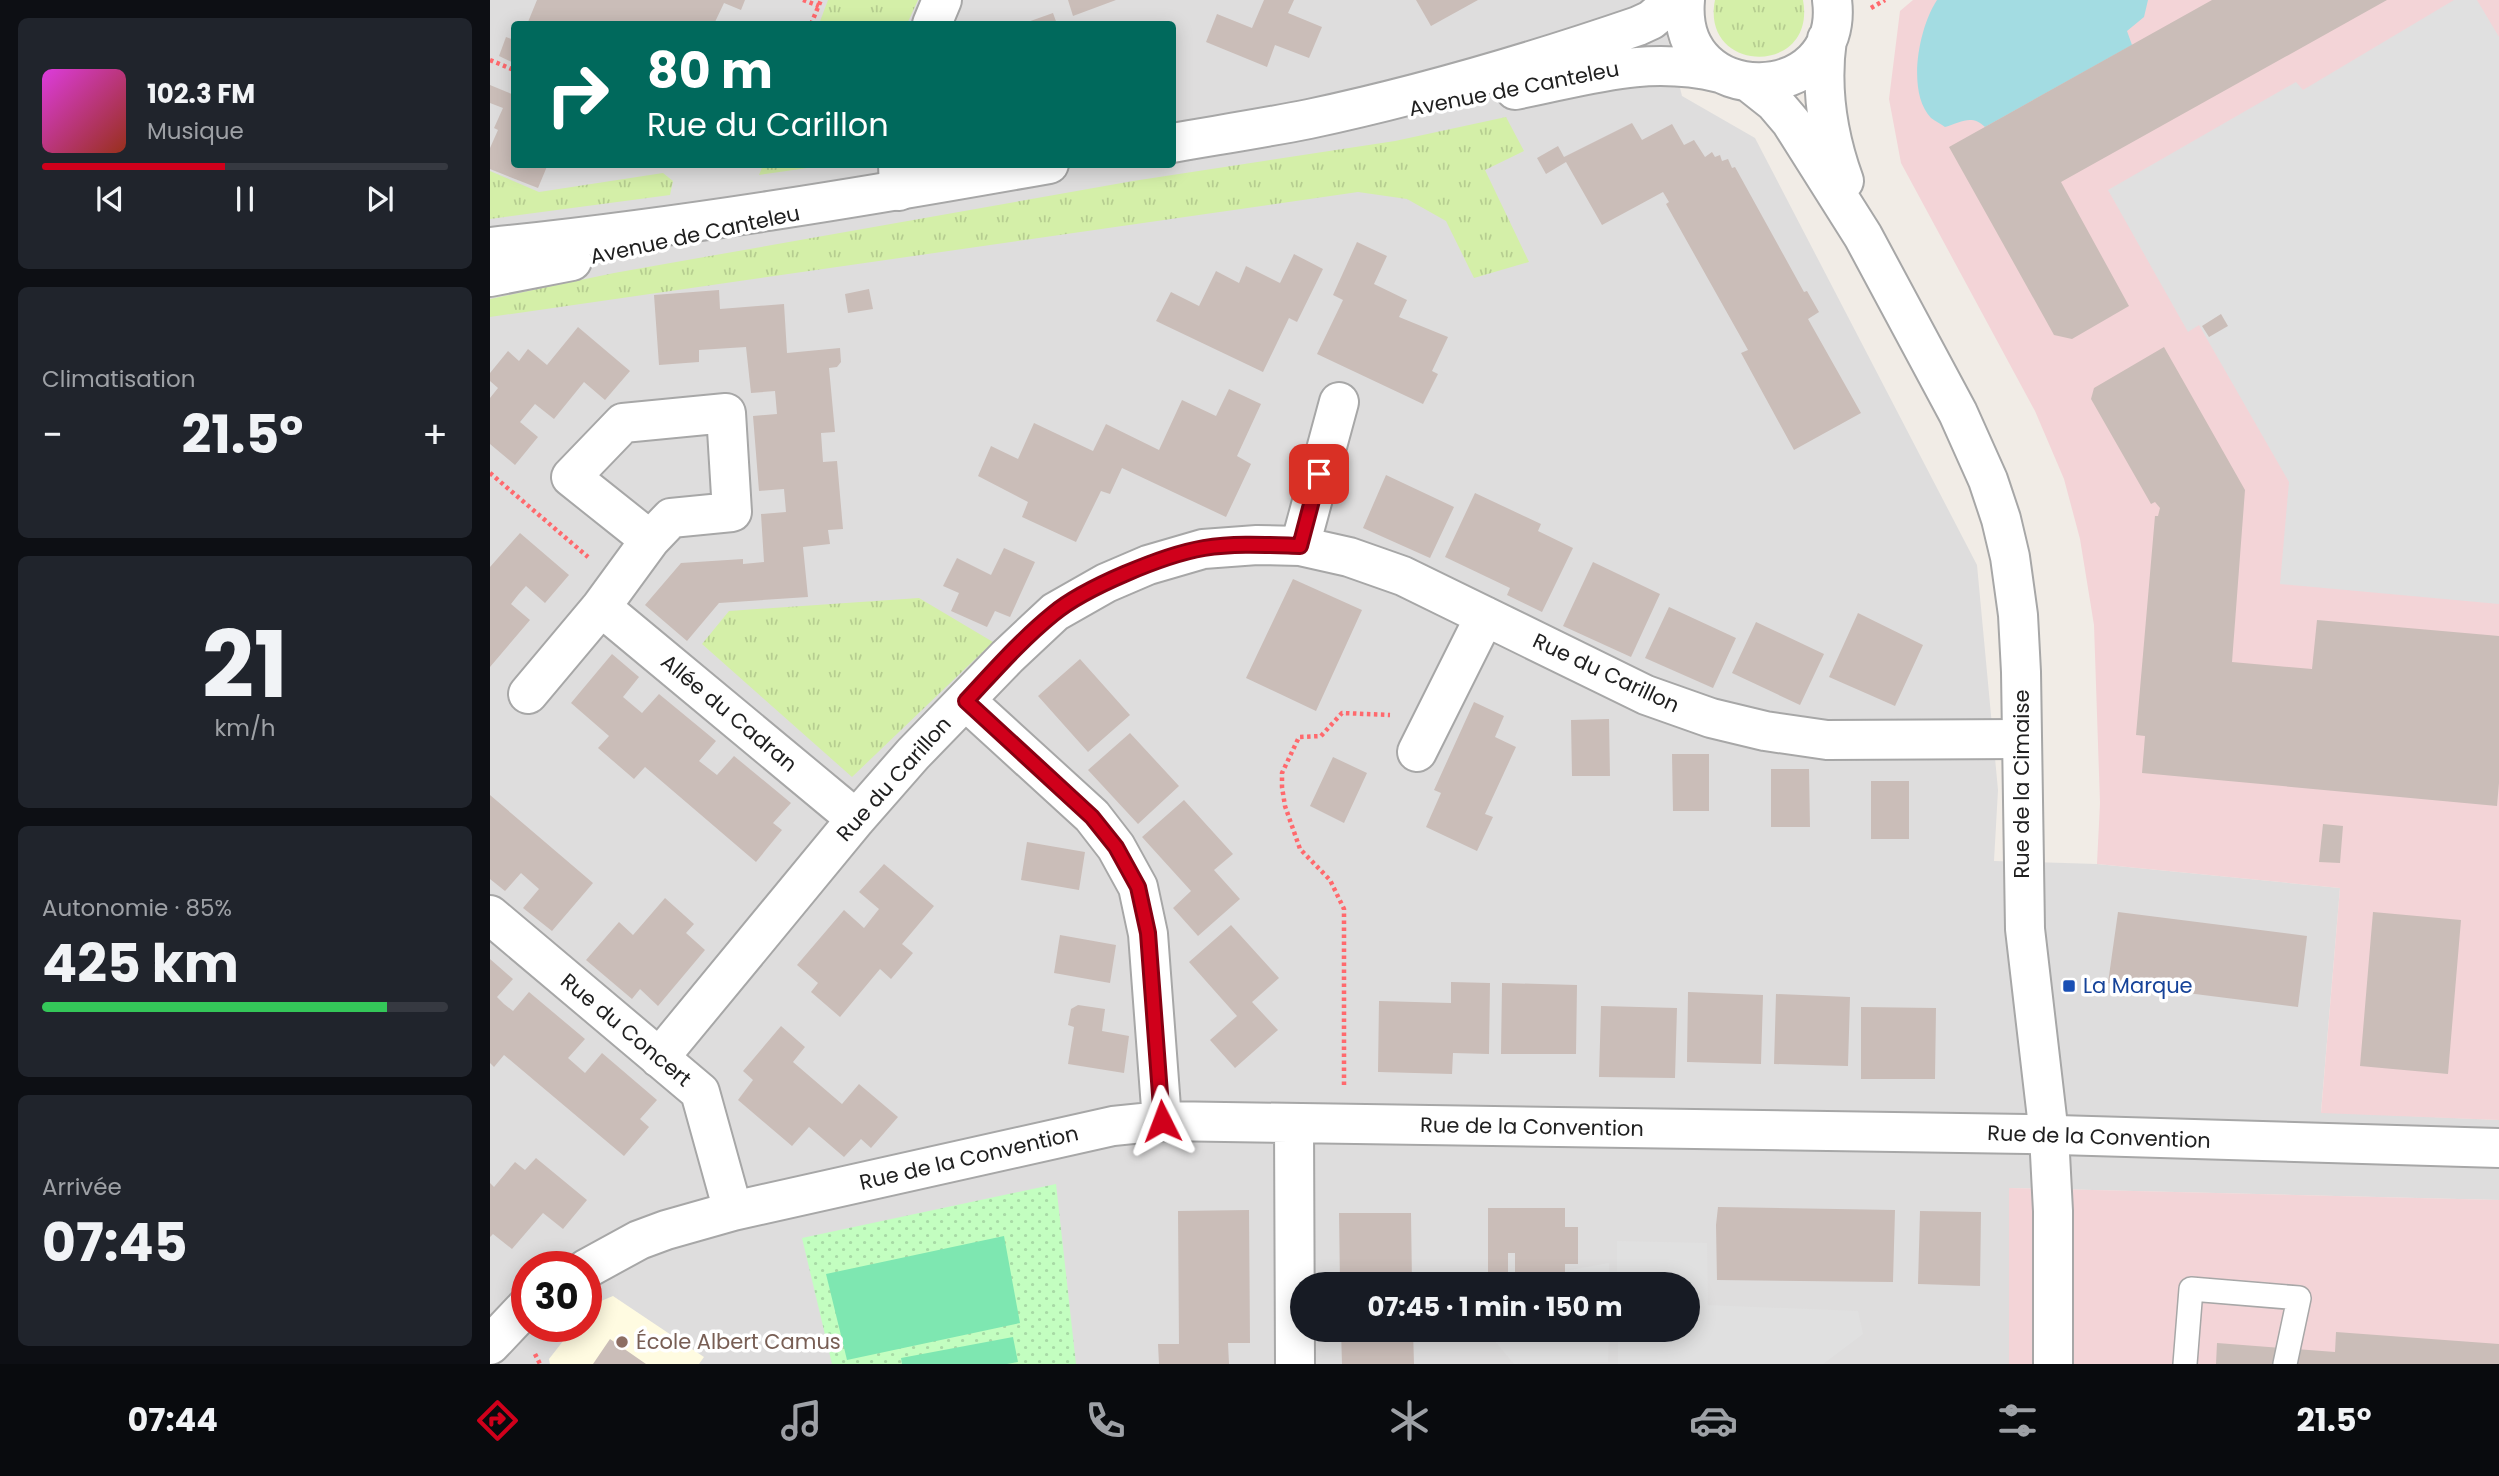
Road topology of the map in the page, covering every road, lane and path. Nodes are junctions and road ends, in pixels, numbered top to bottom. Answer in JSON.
{"nodes":[{"id":1,"x":803,"y":0,"type":"edge"},
{"id":2,"x":821,"y":0,"type":"edge"},
{"id":3,"x":942,"y":0,"type":"edge"},
{"id":4,"x":1675,"y":0,"type":"edge"},
{"id":5,"x":1685,"y":0,"type":"edge"},
{"id":6,"x":818,"y":6,"type":"junction"},
{"id":7,"x":1832,"y":11,"type":"edge"},
{"id":8,"x":812,"y":21,"type":"edge"},
{"id":9,"x":933,"y":21,"type":"edge"},
{"id":10,"x":490,"y":60,"type":"edge"},
{"id":11,"x":511,"y":69,"type":"edge"},
{"id":12,"x":1735,"y":78,"type":"junction"},
{"id":13,"x":1308,"y":119,"type":"junction"},
{"id":14,"x":1176,"y":142,"type":"edge"},
{"id":15,"x":1006,"y":168,"type":"edge"},
{"id":16,"x":899,"y":178,"type":"edge"},
{"id":17,"x":1863,"y":236,"type":"junction"},
{"id":18,"x":490,"y":247,"type":"edge"},
{"id":19,"x":490,"y":277,"type":"edge"},
{"id":20,"x":1339,"y":402,"type":"dead end"},
{"id":21,"x":490,"y":473,"type":"edge"},
{"id":22,"x":650,"y":540,"type":"dead end"},
{"id":23,"x":1300,"y":546,"type":"junction"},
{"id":24,"x":610,"y":595,"type":"junction"},
{"id":25,"x":1485,"y":616,"type":"junction"},
{"id":26,"x":528,"y":694,"type":"dead end"},
{"id":27,"x":966,"y":701,"type":"junction"},
{"id":28,"x":1434,"y":717,"type":"junction"},
{"id":29,"x":2021,"y":738,"type":"junction"},
{"id":30,"x":1417,"y":752,"type":"dead end"},
{"id":31,"x":856,"y":819,"type":"junction"},
{"id":32,"x":490,"y":915,"type":"edge"},
{"id":33,"x":659,"y":1058,"type":"junction"},
{"id":34,"x":1162,"y":1121,"type":"junction"},
{"id":35,"x":1294,"y":1123,"type":"junction"},
{"id":36,"x":1344,"y":1124,"type":"junction"},
{"id":37,"x":2049,"y":1135,"type":"junction"},
{"id":38,"x":2499,"y":1148,"type":"edge"},
{"id":39,"x":733,"y":1211,"type":"junction"},
{"id":40,"x":602,"y":1261,"type":"edge"},
{"id":41,"x":511,"y":1323,"type":"edge"},
{"id":42,"x":490,"y":1345,"type":"edge"},
{"id":43,"x":1295,"y":1364,"type":"edge"},
{"id":44,"x":2053,"y":1364,"type":"edge"},
{"id":45,"x":2185,"y":1364,"type":"edge"},
{"id":46,"x":2285,"y":1364,"type":"edge"}],
"edges":[{"from":1,"to":6,"type":"path"},
{"from":2,"to":6,"type":"path"},
{"from":3,"to":9,"type":"street"},
{"from":4,"to":13,"type":"street","name":"Avenue de Canteleu"},
{"from":5,"to":12,"type":"street","name":"Rue de la Cimaise"},
{"from":6,"to":8,"type":"path"},
{"from":7,"to":12,"type":"street"},
{"from":7,"to":17,"type":"street","name":"Rue de la Cimaise"},
{"from":10,"to":11,"type":"path"},
{"from":12,"to":13,"type":"street","name":"Avenue de Canteleu"},
{"from":12,"to":17,"type":"street","name":"Rue de la Cimaise"},
{"from":13,"to":14,"type":"street","name":"Avenue de Canteleu"},
{"from":15,"to":16,"type":"street","name":"Avenue de Canteleu"},
{"from":16,"to":18,"type":"street","name":"Avenue de Canteleu"},
{"from":16,"to":19,"type":"street","name":"Avenue de Canteleu"},
{"from":17,"to":29,"type":"street","name":"Rue de la Cimaise"},
{"from":20,"to":23,"type":"street"},
{"from":21,"to":24,"type":"path"},
{"from":22,"to":24,"type":"street"},
{"from":23,"to":25,"type":"street","name":"Rue du Carillon"},
{"from":23,"to":27,"type":"street","name":"Rue du Carillon"},
{"from":24,"to":26,"type":"street"},
{"from":24,"to":31,"type":"street","name":"Allée du Cadran"},
{"from":25,"to":28,"type":"street"},
{"from":25,"to":29,"type":"street","name":"Rue du Carillon"},
{"from":27,"to":31,"type":"street","name":"Rue du Carillon"},
{"from":27,"to":34,"type":"street"},
{"from":28,"to":30,"type":"street"},
{"from":28,"to":36,"type":"path"},
{"from":29,"to":37,"type":"street","name":"Rue de la Cimaise"},
{"from":31,"to":33,"type":"street","name":"Rue du Carillon"},
{"from":32,"to":33,"type":"street","name":"Rue du Concert"},
{"from":33,"to":39,"type":"street","name":"Rue du Concert"},
{"from":34,"to":35,"type":"street","name":"Rue de la Convention"},
{"from":34,"to":39,"type":"street","name":"Rue de la Convention"},
{"from":35,"to":36,"type":"street","name":"Rue de la Convention"},
{"from":35,"to":43,"type":"street"},
{"from":36,"to":37,"type":"street","name":"Rue de la Convention"},
{"from":37,"to":38,"type":"street","name":"Rue de la Convention"},
{"from":37,"to":44,"type":"street","name":"Rue de la Cimaise"},
{"from":39,"to":40,"type":"street","name":"Rue de la Convention"},
{"from":41,"to":42,"type":"street"},
{"from":45,"to":46,"type":"lane"}]}
